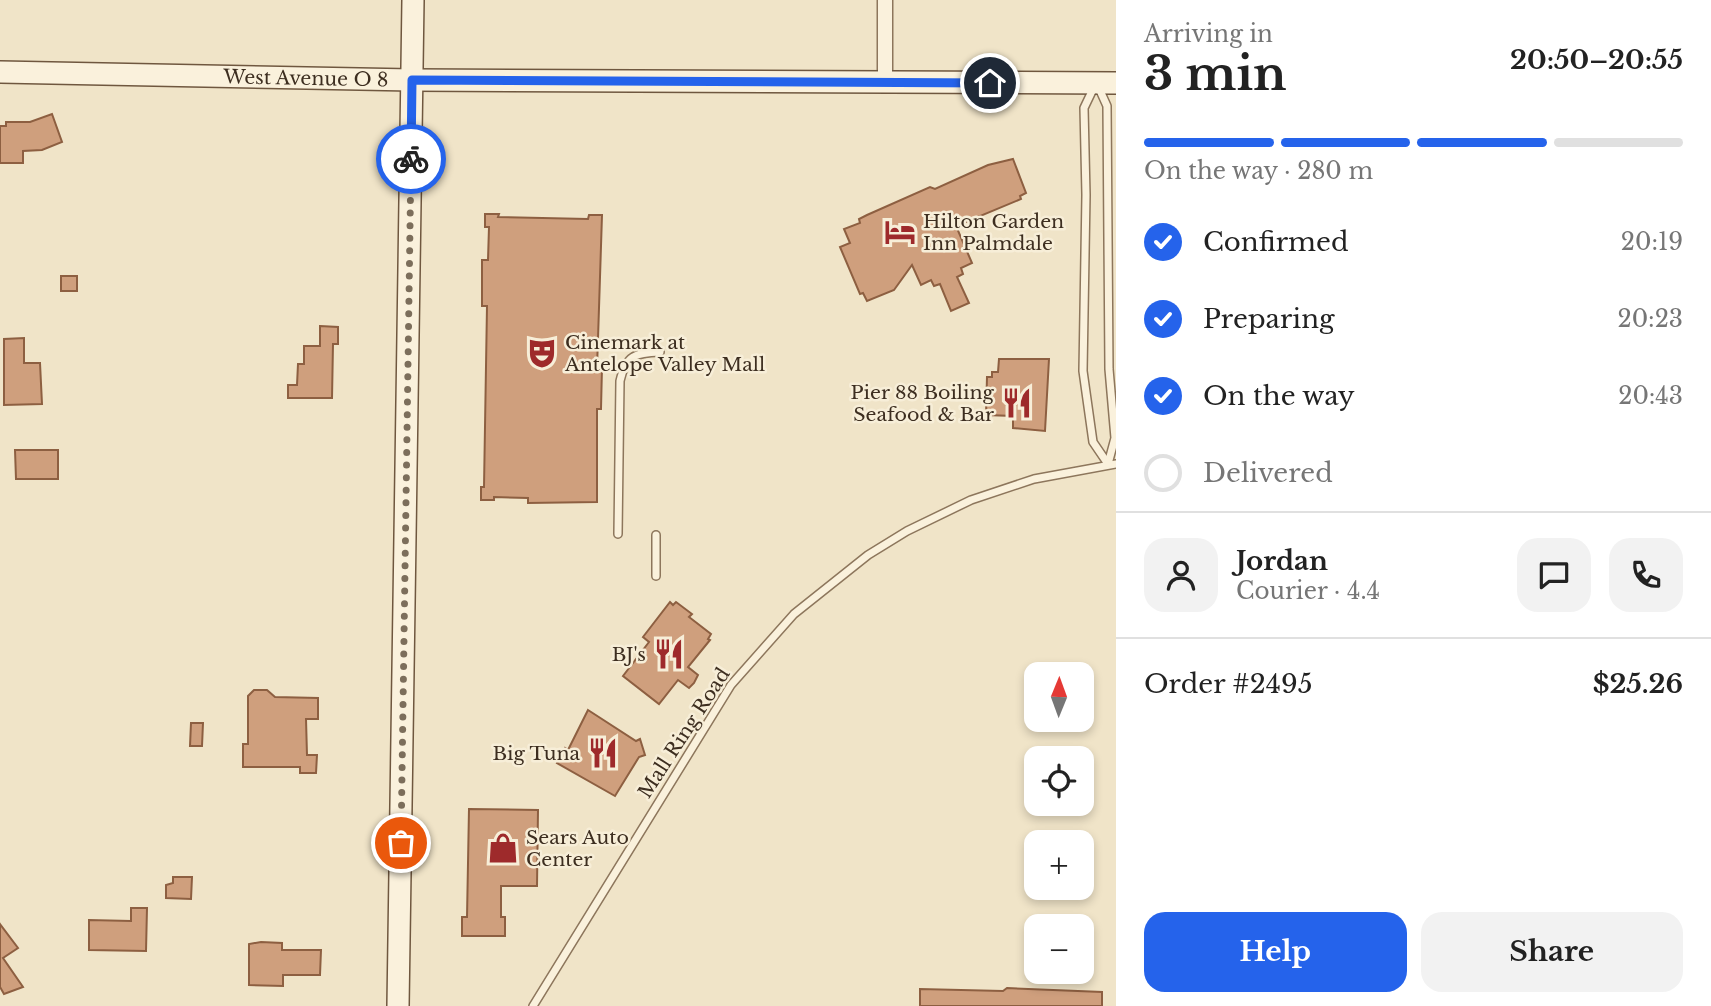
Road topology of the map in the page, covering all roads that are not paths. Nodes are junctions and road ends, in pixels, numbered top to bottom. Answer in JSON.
{"nodes":[{"id":1,"x":413,"y":0,"type":"edge"},
{"id":2,"x":885,"y":0,"type":"edge"},
{"id":3,"x":0,"y":72,"type":"edge"},
{"id":4,"x":412,"y":80,"type":"junction"},
{"id":5,"x":1106,"y":83,"type":"edge"},
{"id":6,"x":885,"y":84,"type":"junction"},
{"id":7,"x":660,"y":352,"type":"dead end"},
{"id":8,"x":1112,"y":464,"type":"edge"},
{"id":9,"x":618,"y":534,"type":"dead end"},
{"id":10,"x":656,"y":535,"type":"dead end"},
{"id":11,"x":656,"y":576,"type":"dead end"},
{"id":12,"x":398,"y":1006,"type":"edge"},
{"id":13,"x":533,"y":1006,"type":"edge"}],
"edges":[{"from":1,"to":4,"type":"street"},
{"from":2,"to":6,"type":"street"},
{"from":3,"to":4,"type":"street","name":"West Avenue O 8"},
{"from":4,"to":6,"type":"street","name":"West Avenue O 8"},
{"from":4,"to":12,"type":"street"},
{"from":5,"to":6,"type":"street","name":"West Avenue O 8"},
{"from":5,"to":8,"type":"lane"},
{"from":5,"to":8,"type":"lane"},
{"from":7,"to":9,"type":"lane"},
{"from":8,"to":13,"type":"lane","name":"Mall Ring Road"},
{"from":10,"to":11,"type":"lane"}]}
